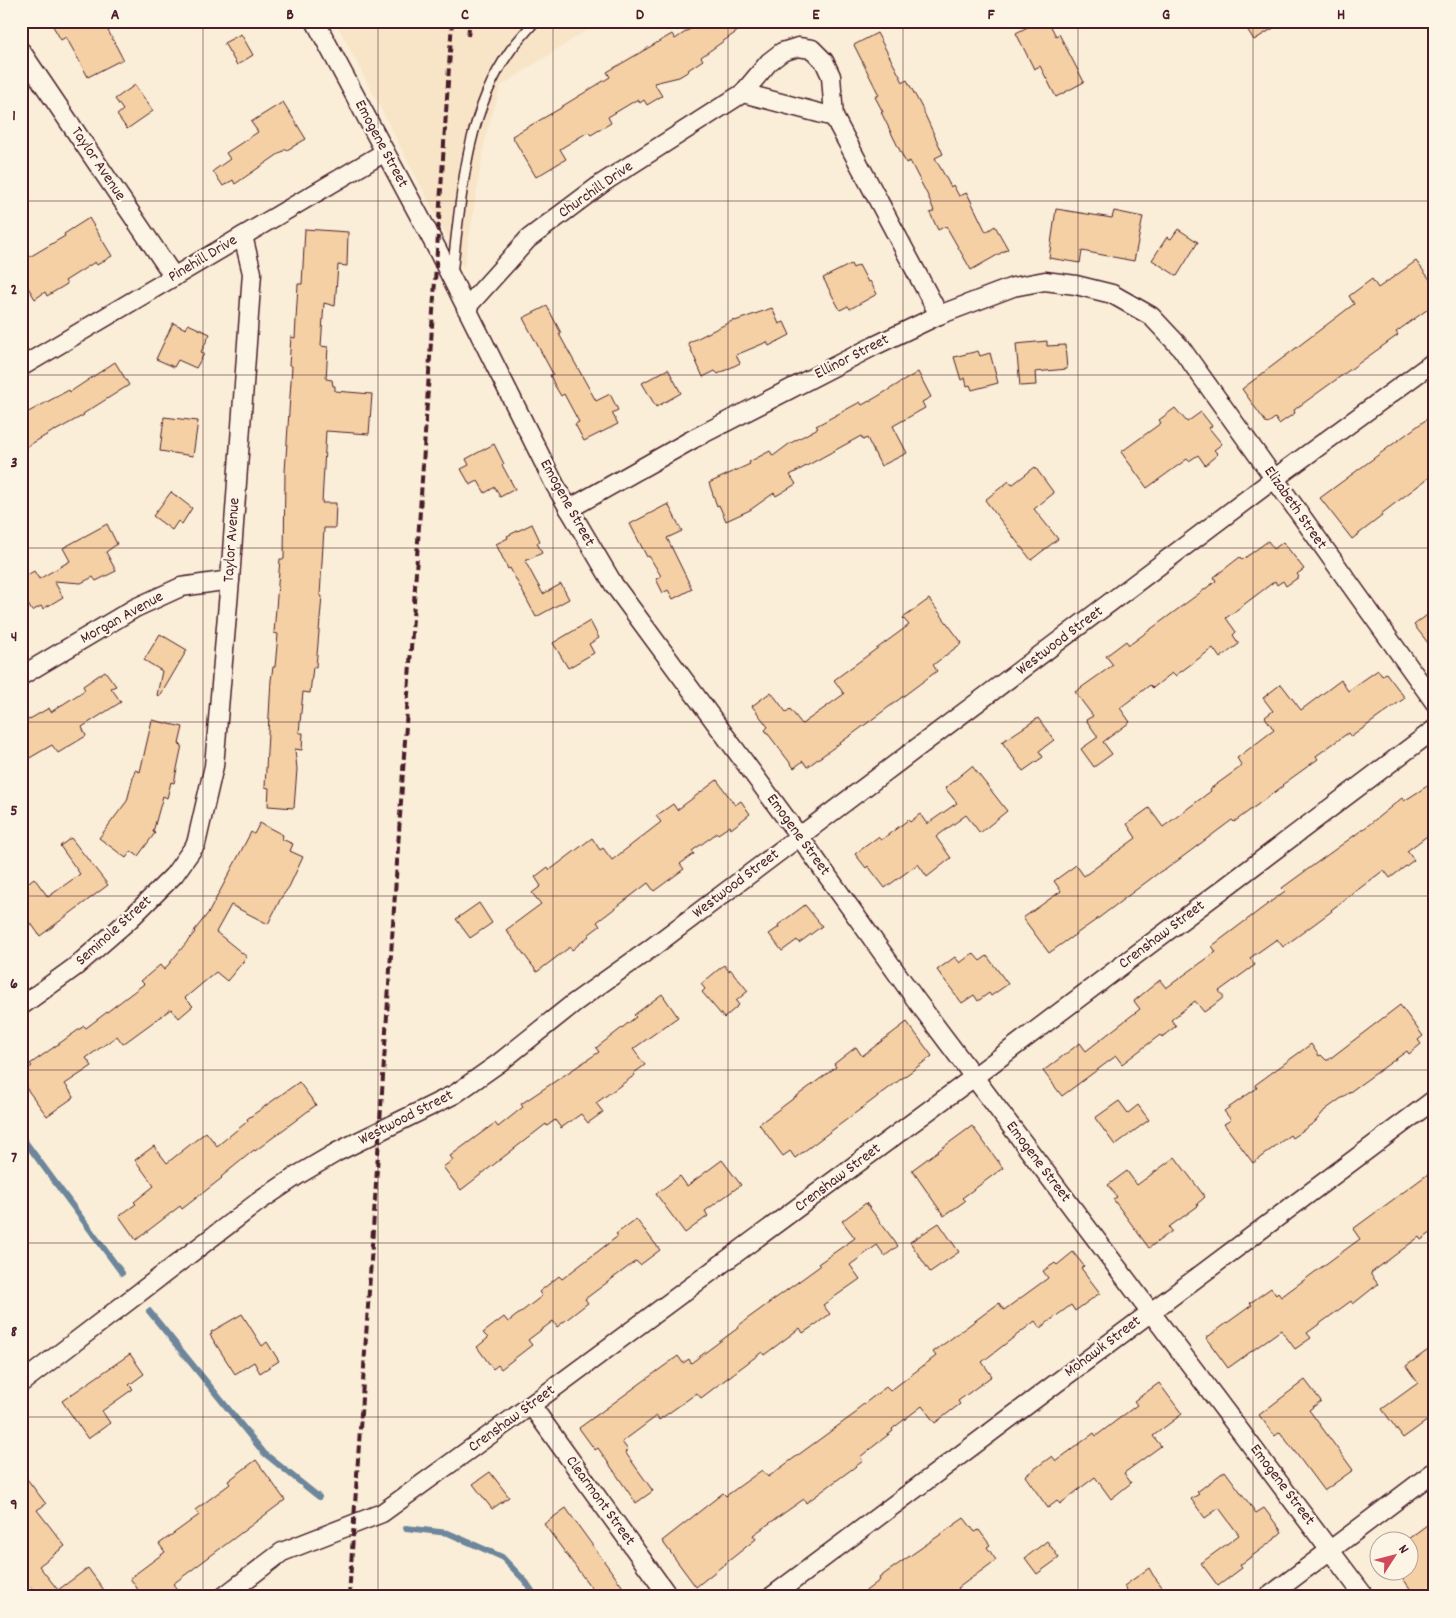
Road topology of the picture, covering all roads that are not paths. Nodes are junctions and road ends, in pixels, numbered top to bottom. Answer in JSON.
{"nodes":[{"id":1,"x":315,"y":21,"type":"edge"},
{"id":2,"x":535,"y":21,"type":"edge"},
{"id":3,"x":22,"y":54,"type":"edge"},
{"id":4,"x":743,"y":93,"type":"junction"},
{"id":5,"x":834,"y":118,"type":"junction"},
{"id":6,"x":385,"y":152,"type":"junction"},
{"id":7,"x":243,"y":236,"type":"junction"},
{"id":8,"x":174,"y":277,"type":"junction"},
{"id":9,"x":452,"y":279,"type":"junction"},
{"id":10,"x":466,"y":308,"type":"junction"},
{"id":11,"x":939,"y":315,"type":"junction"},
{"id":12,"x":1151,"y":316,"type":"joint"},
{"id":13,"x":1435,"y":361,"type":"edge"},
{"id":14,"x":21,"y":367,"type":"edge"},
{"id":15,"x":1274,"y":479,"type":"junction"},
{"id":16,"x":570,"y":509,"type":"junction"},
{"id":17,"x":230,"y":580,"type":"junction"},
{"id":18,"x":21,"y":676,"type":"edge"},
{"id":19,"x":1435,"y":703,"type":"edge"},
{"id":20,"x":1435,"y":729,"type":"edge"},
{"id":21,"x":800,"y":836,"type":"junction"},
{"id":22,"x":196,"y":844,"type":"joint"},
{"id":23,"x":21,"y":1006,"type":"edge"},
{"id":24,"x":974,"y":1076,"type":"junction"},
{"id":25,"x":1435,"y":1099,"type":"edge"},
{"id":26,"x":1151,"y":1311,"type":"junction"},
{"id":27,"x":21,"y":1383,"type":"edge"},
{"id":28,"x":531,"y":1405,"type":"junction"},
{"id":29,"x":1435,"y":1471,"type":"edge"},
{"id":30,"x":1330,"y":1549,"type":"junction"},
{"id":31,"x":223,"y":1597,"type":"edge"},
{"id":32,"x":669,"y":1597,"type":"edge"},
{"id":33,"x":771,"y":1597,"type":"edge"},
{"id":34,"x":1268,"y":1597,"type":"edge"},
{"id":35,"x":1365,"y":1597,"type":"edge"}],
"edges":[{"from":1,"to":6,"type":"street","name":"Emogene Street"},
{"from":2,"to":9,"type":"lane"},
{"from":3,"to":8,"type":"street","name":"Taylor Avenue"},
{"from":4,"to":5,"type":"street"},
{"from":4,"to":5,"type":"street","name":"Churchill Drive"},
{"from":4,"to":10,"type":"street","name":"Churchill Drive"},
{"from":5,"to":11,"type":"street","name":"Churchill Drive"},
{"from":6,"to":7,"type":"street","name":"Pinehill Drive"},
{"from":6,"to":9,"type":"street","name":"Emogene Street"},
{"from":7,"to":8,"type":"street","name":"Pinehill Drive"},
{"from":7,"to":17,"type":"street","name":"Taylor Avenue"},
{"from":8,"to":14,"type":"street","name":"Pinehill Drive"},
{"from":9,"to":10,"type":"street","name":"Emogene Street"},
{"from":10,"to":16,"type":"street","name":"Emogene Street"},
{"from":11,"to":12,"type":"street","name":"Ellinor Street"},
{"from":11,"to":16,"type":"street","name":"Ellinor Street"},
{"from":12,"to":15,"type":"street","name":"Elizabeth Street"},
{"from":13,"to":15,"type":"street","name":"Westwood Street"},
{"from":15,"to":19,"type":"street","name":"Elizabeth Street"},
{"from":15,"to":21,"type":"street","name":"Westwood Street"},
{"from":16,"to":21,"type":"street","name":"Emogene Street"},
{"from":17,"to":18,"type":"street","name":"Morgan Avenue"},
{"from":17,"to":22,"type":"street","name":"Taylor Avenue"},
{"from":20,"to":24,"type":"street","name":"Crenshaw Street"},
{"from":21,"to":24,"type":"street","name":"Emogene Street"},
{"from":21,"to":27,"type":"street","name":"Westwood Street"},
{"from":22,"to":23,"type":"street","name":"Seminole Street"},
{"from":24,"to":26,"type":"street","name":"Emogene Street"},
{"from":24,"to":28,"type":"street","name":"Crenshaw Street"},
{"from":25,"to":26,"type":"street","name":"Mohawk Street"},
{"from":26,"to":30,"type":"street","name":"Emogene Street"},
{"from":26,"to":33,"type":"street","name":"Mohawk Street"},
{"from":28,"to":31,"type":"street","name":"Crenshaw Street"},
{"from":28,"to":32,"type":"street","name":"Clearmont Street"},
{"from":29,"to":30,"type":"street"},
{"from":30,"to":34,"type":"street"},
{"from":30,"to":35,"type":"street","name":"Emogene Street"}]}
